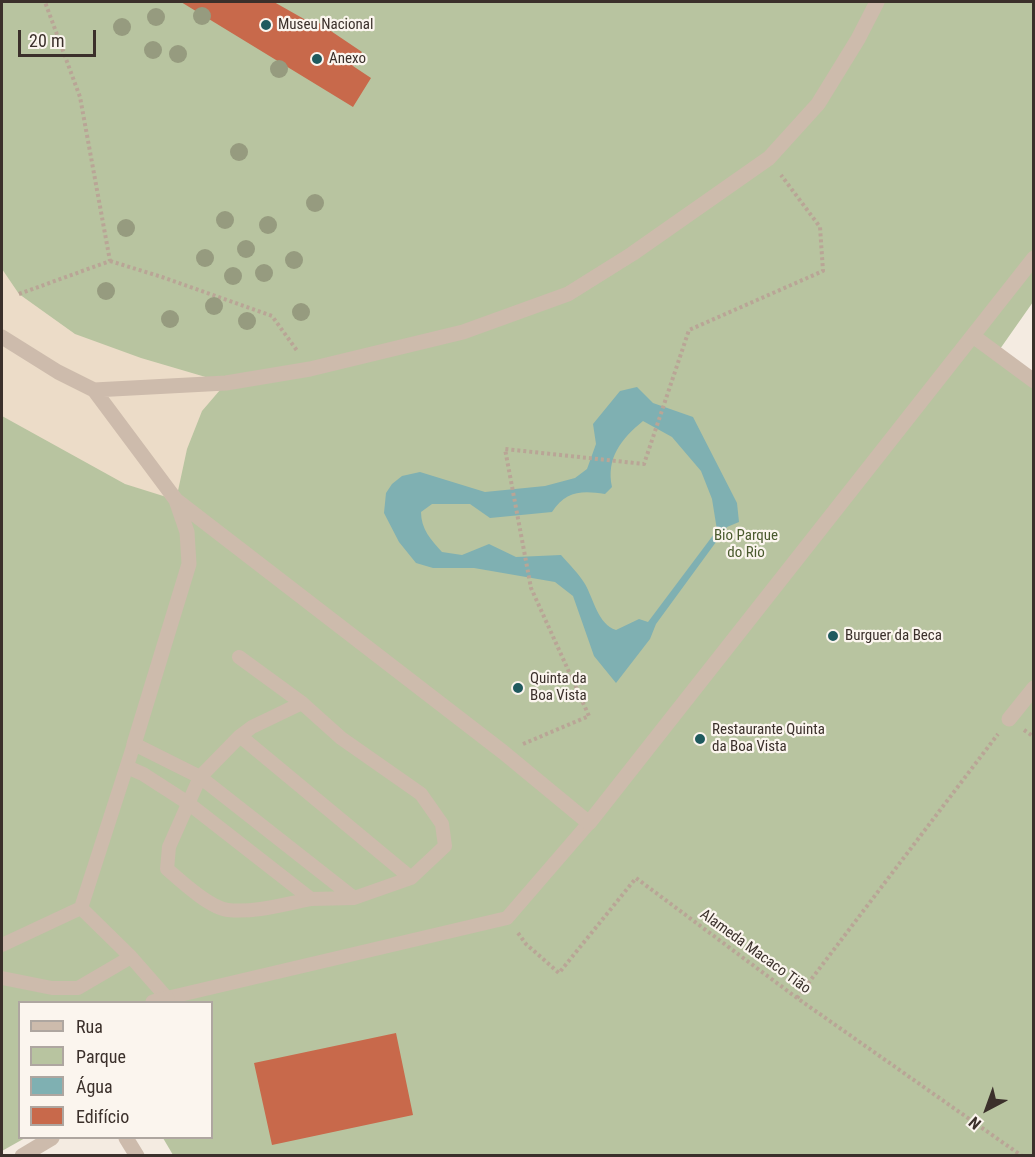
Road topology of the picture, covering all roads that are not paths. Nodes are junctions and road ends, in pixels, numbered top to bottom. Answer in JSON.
{"nodes":[{"id":1,"x":877,"y":2,"type":"edge"},
{"id":2,"x":1034,"y":258,"type":"edge"},
{"id":3,"x":973,"y":336,"type":"junction"},
{"id":4,"x":2,"y":337,"type":"edge"},
{"id":5,"x":1034,"y":381,"type":"edge"},
{"id":6,"x":94,"y":390,"type":"junction"},
{"id":7,"x":176,"y":500,"type":"junction"},
{"id":8,"x":239,"y":657,"type":"dead end"},
{"id":9,"x":1034,"y":688,"type":"edge"},
{"id":10,"x":302,"y":704,"type":"junction"},
{"id":11,"x":1010,"y":719,"type":"road end"},
{"id":12,"x":240,"y":736,"type":"junction"},
{"id":13,"x":134,"y":744,"type":"junction"},
{"id":14,"x":127,"y":767,"type":"junction"},
{"id":15,"x":200,"y":777,"type":"junction"},
{"id":16,"x":188,"y":802,"type":"junction"},
{"id":17,"x":589,"y":823,"type":"junction"},
{"id":18,"x":411,"y":878,"type":"junction"},
{"id":19,"x":354,"y":898,"type":"junction"},
{"id":20,"x":311,"y":899,"type":"junction"},
{"id":21,"x":81,"y":908,"type":"junction"},
{"id":22,"x":2,"y":945,"type":"edge"},
{"id":23,"x":131,"y":957,"type":"junction"},
{"id":24,"x":2,"y":978,"type":"edge"},
{"id":25,"x":160,"y":1000,"type":"edge"},
{"id":26,"x":49,"y":1139,"type":"edge"},
{"id":27,"x":127,"y":1139,"type":"edge"},
{"id":28,"x":22,"y":1155,"type":"edge"},
{"id":29,"x":137,"y":1155,"type":"edge"}],
"edges":[{"from":1,"to":6,"type":"street"},
{"from":2,"to":3,"type":"street"},
{"from":3,"to":5,"type":"street"},
{"from":3,"to":17,"type":"street"},
{"from":4,"to":6,"type":"street"},
{"from":6,"to":7,"type":"street"},
{"from":7,"to":13,"type":"street"},
{"from":7,"to":17,"type":"street"},
{"from":8,"to":10,"type":"lane"},
{"from":9,"to":11,"type":"street"},
{"from":10,"to":12,"type":"lane"},
{"from":10,"to":18,"type":"lane"},
{"from":12,"to":15,"type":"lane"},
{"from":12,"to":18,"type":"lane"},
{"from":13,"to":14,"type":"lane"},
{"from":13,"to":15,"type":"lane"},
{"from":14,"to":16,"type":"lane"},
{"from":14,"to":21,"type":"lane"},
{"from":15,"to":16,"type":"lane"},
{"from":15,"to":19,"type":"lane"},
{"from":16,"to":20,"type":"lane"},
{"from":16,"to":20,"type":"lane"},
{"from":17,"to":25,"type":"lane"},
{"from":18,"to":19,"type":"lane"},
{"from":19,"to":20,"type":"lane"},
{"from":21,"to":22,"type":"lane"},
{"from":21,"to":23,"type":"lane"},
{"from":23,"to":24,"type":"lane"},
{"from":23,"to":25,"type":"lane"},
{"from":26,"to":28,"type":"street"},
{"from":27,"to":29,"type":"street"}]}
